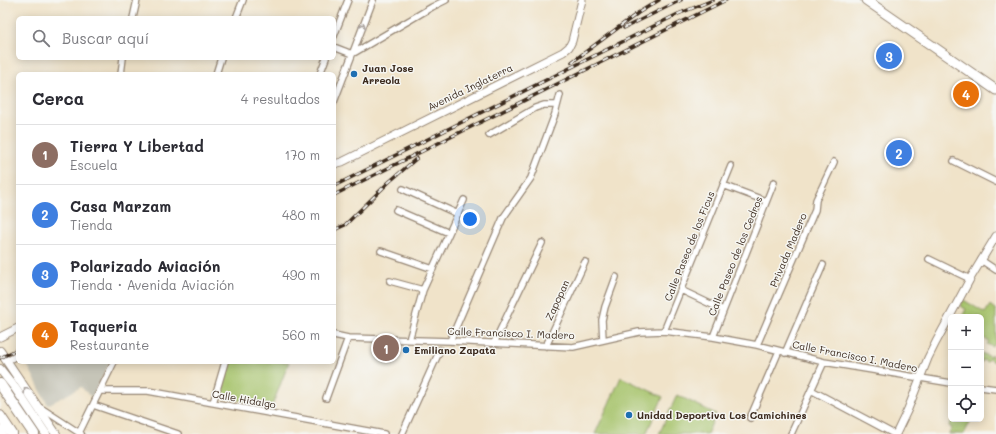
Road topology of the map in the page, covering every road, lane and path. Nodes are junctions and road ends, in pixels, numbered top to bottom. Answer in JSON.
{"nodes":[{"id":1,"x":138,"y":0,"type":"edge"},
{"id":2,"x":243,"y":0,"type":"edge"},
{"id":3,"x":348,"y":0,"type":"edge"},
{"id":4,"x":373,"y":0,"type":"edge"},
{"id":5,"x":434,"y":0,"type":"edge"},
{"id":6,"x":446,"y":0,"type":"edge"},
{"id":7,"x":582,"y":0,"type":"edge"},
{"id":8,"x":866,"y":0,"type":"edge"},
{"id":9,"x":432,"y":7,"type":"junction"},
{"id":10,"x":134,"y":16,"type":"edge"},
{"id":11,"x":237,"y":16,"type":"edge"},
{"id":12,"x":336,"y":31,"type":"edge"},
{"id":13,"x":336,"y":48,"type":"edge"},
{"id":14,"x":352,"y":54,"type":"junction"},
{"id":15,"x":123,"y":60,"type":"edge"},
{"id":16,"x":221,"y":60,"type":"edge"},
{"id":17,"x":325,"y":60,"type":"edge"},
{"id":18,"x":121,"y":72,"type":"edge"},
{"id":19,"x":217,"y":72,"type":"edge"},
{"id":20,"x":321,"y":72,"type":"edge"},
{"id":21,"x":996,"y":90,"type":"edge"},
{"id":22,"x":560,"y":95,"type":"dead end"},
{"id":23,"x":336,"y":97,"type":"edge"},
{"id":24,"x":557,"y":105,"type":"junction"},
{"id":25,"x":489,"y":134,"type":"dead end"},
{"id":26,"x":954,"y":161,"type":"dead end"},
{"id":27,"x":834,"y":162,"type":"dead end"},
{"id":28,"x":336,"y":163,"type":"edge"},
{"id":29,"x":731,"y":166,"type":"dead end"},
{"id":30,"x":774,"y":182,"type":"dead end"},
{"id":31,"x":996,"y":182,"type":"edge"},
{"id":32,"x":723,"y":185,"type":"junction"},
{"id":33,"x":403,"y":189,"type":"dead end"},
{"id":34,"x":464,"y":200,"type":"dead end"},
{"id":35,"x":766,"y":201,"type":"junction"},
{"id":36,"x":396,"y":210,"type":"dead end"},
{"id":37,"x":458,"y":214,"type":"junction"},
{"id":38,"x":449,"y":232,"type":"junction"},
{"id":39,"x":996,"y":236,"type":"edge"},
{"id":40,"x":542,"y":243,"type":"dead end"},
{"id":41,"x":381,"y":251,"type":"dead end"},
{"id":42,"x":929,"y":259,"type":"dead end"},
{"id":43,"x":981,"y":260,"type":"junction"},
{"id":44,"x":585,"y":262,"type":"dead end"},
{"id":45,"x":823,"y":266,"type":"dead end"},
{"id":46,"x":432,"y":269,"type":"junction"},
{"id":47,"x":996,"y":270,"type":"edge"},
{"id":48,"x":616,"y":277,"type":"dead end"},
{"id":49,"x":970,"y":279,"type":"junction"},
{"id":50,"x":390,"y":281,"type":"dead end"},
{"id":51,"x":423,"y":290,"type":"junction"},
{"id":52,"x":681,"y":290,"type":"junction"},
{"id":53,"x":723,"y":310,"type":"junction"},
{"id":54,"x":16,"y":329,"type":"edge"},
{"id":55,"x":664,"y":331,"type":"junction"},
{"id":56,"x":336,"y":335,"type":"edge"},
{"id":57,"x":0,"y":337,"type":"edge"},
{"id":58,"x":348,"y":338,"type":"junction"},
{"id":59,"x":713,"y":338,"type":"junction"},
{"id":60,"x":409,"y":340,"type":"junction"},
{"id":61,"x":604,"y":340,"type":"junction"},
{"id":62,"x":450,"y":341,"type":"junction"},
{"id":63,"x":494,"y":343,"type":"junction"},
{"id":64,"x":546,"y":346,"type":"junction"},
{"id":65,"x":757,"y":346,"type":"junction"},
{"id":66,"x":0,"y":350,"type":"edge"},
{"id":67,"x":440,"y":350,"type":"dead end"},
{"id":68,"x":779,"y":351,"type":"junction"},
{"id":69,"x":785,"y":353,"type":"junction"},
{"id":70,"x":16,"y":356,"type":"edge"},
{"id":71,"x":824,"y":362,"type":"junction"},
{"id":72,"x":4,"y":363,"type":"edge"},
{"id":73,"x":113,"y":364,"type":"edge"},
{"id":74,"x":224,"y":364,"type":"edge"},
{"id":75,"x":0,"y":369,"type":"edge"},
{"id":76,"x":921,"y":379,"type":"junction"},
{"id":77,"x":948,"y":383,"type":"edge"},
{"id":78,"x":0,"y":384,"type":"edge"},
{"id":79,"x":984,"y":388,"type":"edge"},
{"id":80,"x":811,"y":390,"type":"junction"},
{"id":81,"x":996,"y":390,"type":"edge"},
{"id":82,"x":100,"y":391,"type":"junction"},
{"id":83,"x":326,"y":398,"type":"dead end"},
{"id":84,"x":213,"y":403,"type":"junction"},
{"id":85,"x":93,"y":405,"type":"junction"},
{"id":86,"x":36,"y":406,"type":"junction"},
{"id":87,"x":0,"y":416,"type":"edge"},
{"id":88,"x":750,"y":418,"type":"dead end"},
{"id":89,"x":0,"y":430,"type":"edge"},
{"id":90,"x":372,"y":433,"type":"edge"},
{"id":91,"x":2,"y":434,"type":"edge"},
{"id":92,"x":12,"y":434,"type":"edge"},
{"id":93,"x":34,"y":434,"type":"edge"},
{"id":94,"x":46,"y":434,"type":"edge"},
{"id":95,"x":56,"y":434,"type":"edge"},
{"id":96,"x":80,"y":434,"type":"edge"},
{"id":97,"x":178,"y":434,"type":"edge"},
{"id":98,"x":384,"y":434,"type":"edge"},
{"id":99,"x":402,"y":434,"type":"edge"},
{"id":100,"x":791,"y":434,"type":"edge"},
{"id":101,"x":895,"y":434,"type":"edge"}],
"edges":[{"from":1,"to":10,"type":"street"},
{"from":2,"to":11,"type":"street"},
{"from":3,"to":12,"type":"street"},
{"from":14,"to":4,"type":"street","one_way":true},
{"from":5,"to":9,"type":"street"},
{"from":6,"to":9,"type":"street"},
{"from":7,"to":28,"type":"street","name":"Avenida Inglaterra"},
{"from":8,"to":21,"type":"main road"},
{"from":9,"to":14,"type":"street"},
{"from":13,"to":14,"type":"street"},
{"from":14,"to":23,"type":"street"},
{"from":15,"to":18,"type":"street"},
{"from":16,"to":19,"type":"street"},
{"from":17,"to":20,"type":"street"},
{"from":22,"to":24,"type":"street"},
{"from":24,"to":25,"type":"street"},
{"from":24,"to":62,"type":"street"},
{"from":26,"to":31,"type":"street"},
{"from":27,"to":65,"type":"street","name":"Privada Madero"},
{"from":29,"to":32,"type":"street","name":"Calle Paseo de los Ficus"},
{"from":30,"to":35,"type":"street","name":"Calle Paseo de los Cedros"},
{"from":32,"to":35,"type":"street"},
{"from":32,"to":52,"type":"street","name":"Calle Paseo de los Ficus"},
{"from":33,"to":37,"type":"street"},
{"from":34,"to":37,"type":"street"},
{"from":35,"to":53,"type":"street","name":"Calle Paseo de los Cedros"},
{"from":36,"to":38,"type":"street"},
{"from":37,"to":38,"type":"street"},
{"from":38,"to":46,"type":"street"},
{"from":39,"to":43,"type":"street"},
{"from":40,"to":63,"type":"street"},
{"from":41,"to":46,"type":"street"},
{"from":42,"to":49,"type":"street"},
{"from":43,"to":47,"type":"street"},
{"from":43,"to":49,"type":"street"},
{"from":44,"to":64,"type":"street","name":"Zapopan"},
{"from":45,"to":69,"type":"street"},
{"from":46,"to":51,"type":"street"},
{"from":48,"to":61,"type":"street"},
{"from":49,"to":76,"type":"street"},
{"from":50,"to":51,"type":"street"},
{"from":51,"to":60,"type":"street"},
{"from":52,"to":53,"type":"street"},
{"from":52,"to":55,"type":"street","name":"Calle Paseo de los Ficus"},
{"from":53,"to":59,"type":"street","name":"Calle Paseo de los Cedros"},
{"from":54,"to":57,"type":"street"},
{"from":55,"to":59,"type":"street","name":"Calle Francisco I. Madero"},
{"from":55,"to":61,"type":"street","name":"Calle Francisco I. Madero"},
{"from":56,"to":58,"type":"street","name":"Calle Francisco I. Madero"},
{"from":58,"to":60,"type":"street","name":"Calle Francisco I. Madero"},
{"from":58,"to":83,"type":"street"},
{"from":59,"to":65,"type":"street","name":"Calle Francisco I. Madero"},
{"from":60,"to":62,"type":"street","name":"Calle Francisco I. Madero"},
{"from":61,"to":64,"type":"street","name":"Calle Francisco I. Madero"},
{"from":62,"to":63,"type":"street","name":"Calle Francisco I. Madero"},
{"from":63,"to":64,"type":"street","name":"Calle Francisco I. Madero"},
{"from":65,"to":68,"type":"street","name":"Calle Francisco I. Madero"},
{"from":66,"to":72,"type":"main road"},
{"from":67,"to":99,"type":"street"},
{"from":68,"to":69,"type":"street","name":"Calle Francisco I. Madero"},
{"from":68,"to":88,"type":"street"},
{"from":69,"to":71,"type":"street","name":"Calle Francisco I. Madero"},
{"from":70,"to":72,"type":"street"},
{"from":71,"to":76,"type":"street","name":"Calle Francisco I. Madero"},
{"from":71,"to":80,"type":"street"},
{"from":86,"to":72,"type":"main road","one_way":true},
{"from":73,"to":82,"type":"street"},
{"from":74,"to":84,"type":"street"},
{"from":75,"to":94,"type":"main road"},
{"from":76,"to":77,"type":"street","name":"Calle Francisco I. Madero"},
{"from":76,"to":101,"type":"street"},
{"from":78,"to":93,"type":"highway"},
{"from":79,"to":81,"type":"street"},
{"from":80,"to":100,"type":"street"},
{"from":80,"to":101,"type":"street"},
{"from":82,"to":84,"type":"street","name":"Calle Hidalgo"},
{"from":82,"to":85,"type":"street"},
{"from":84,"to":90,"type":"street","name":"Calle Hidalgo"},
{"from":85,"to":96,"type":"street"},
{"from":85,"to":97,"type":"street"},
{"from":86,"to":95,"type":"main road"},
{"from":86,"to":96,"type":"street"},
{"from":87,"to":92,"type":"highway"},
{"from":89,"to":91,"type":"main road"},
{"from":90,"to":98,"type":"street","name":"Calle Hidalgo"}]}
